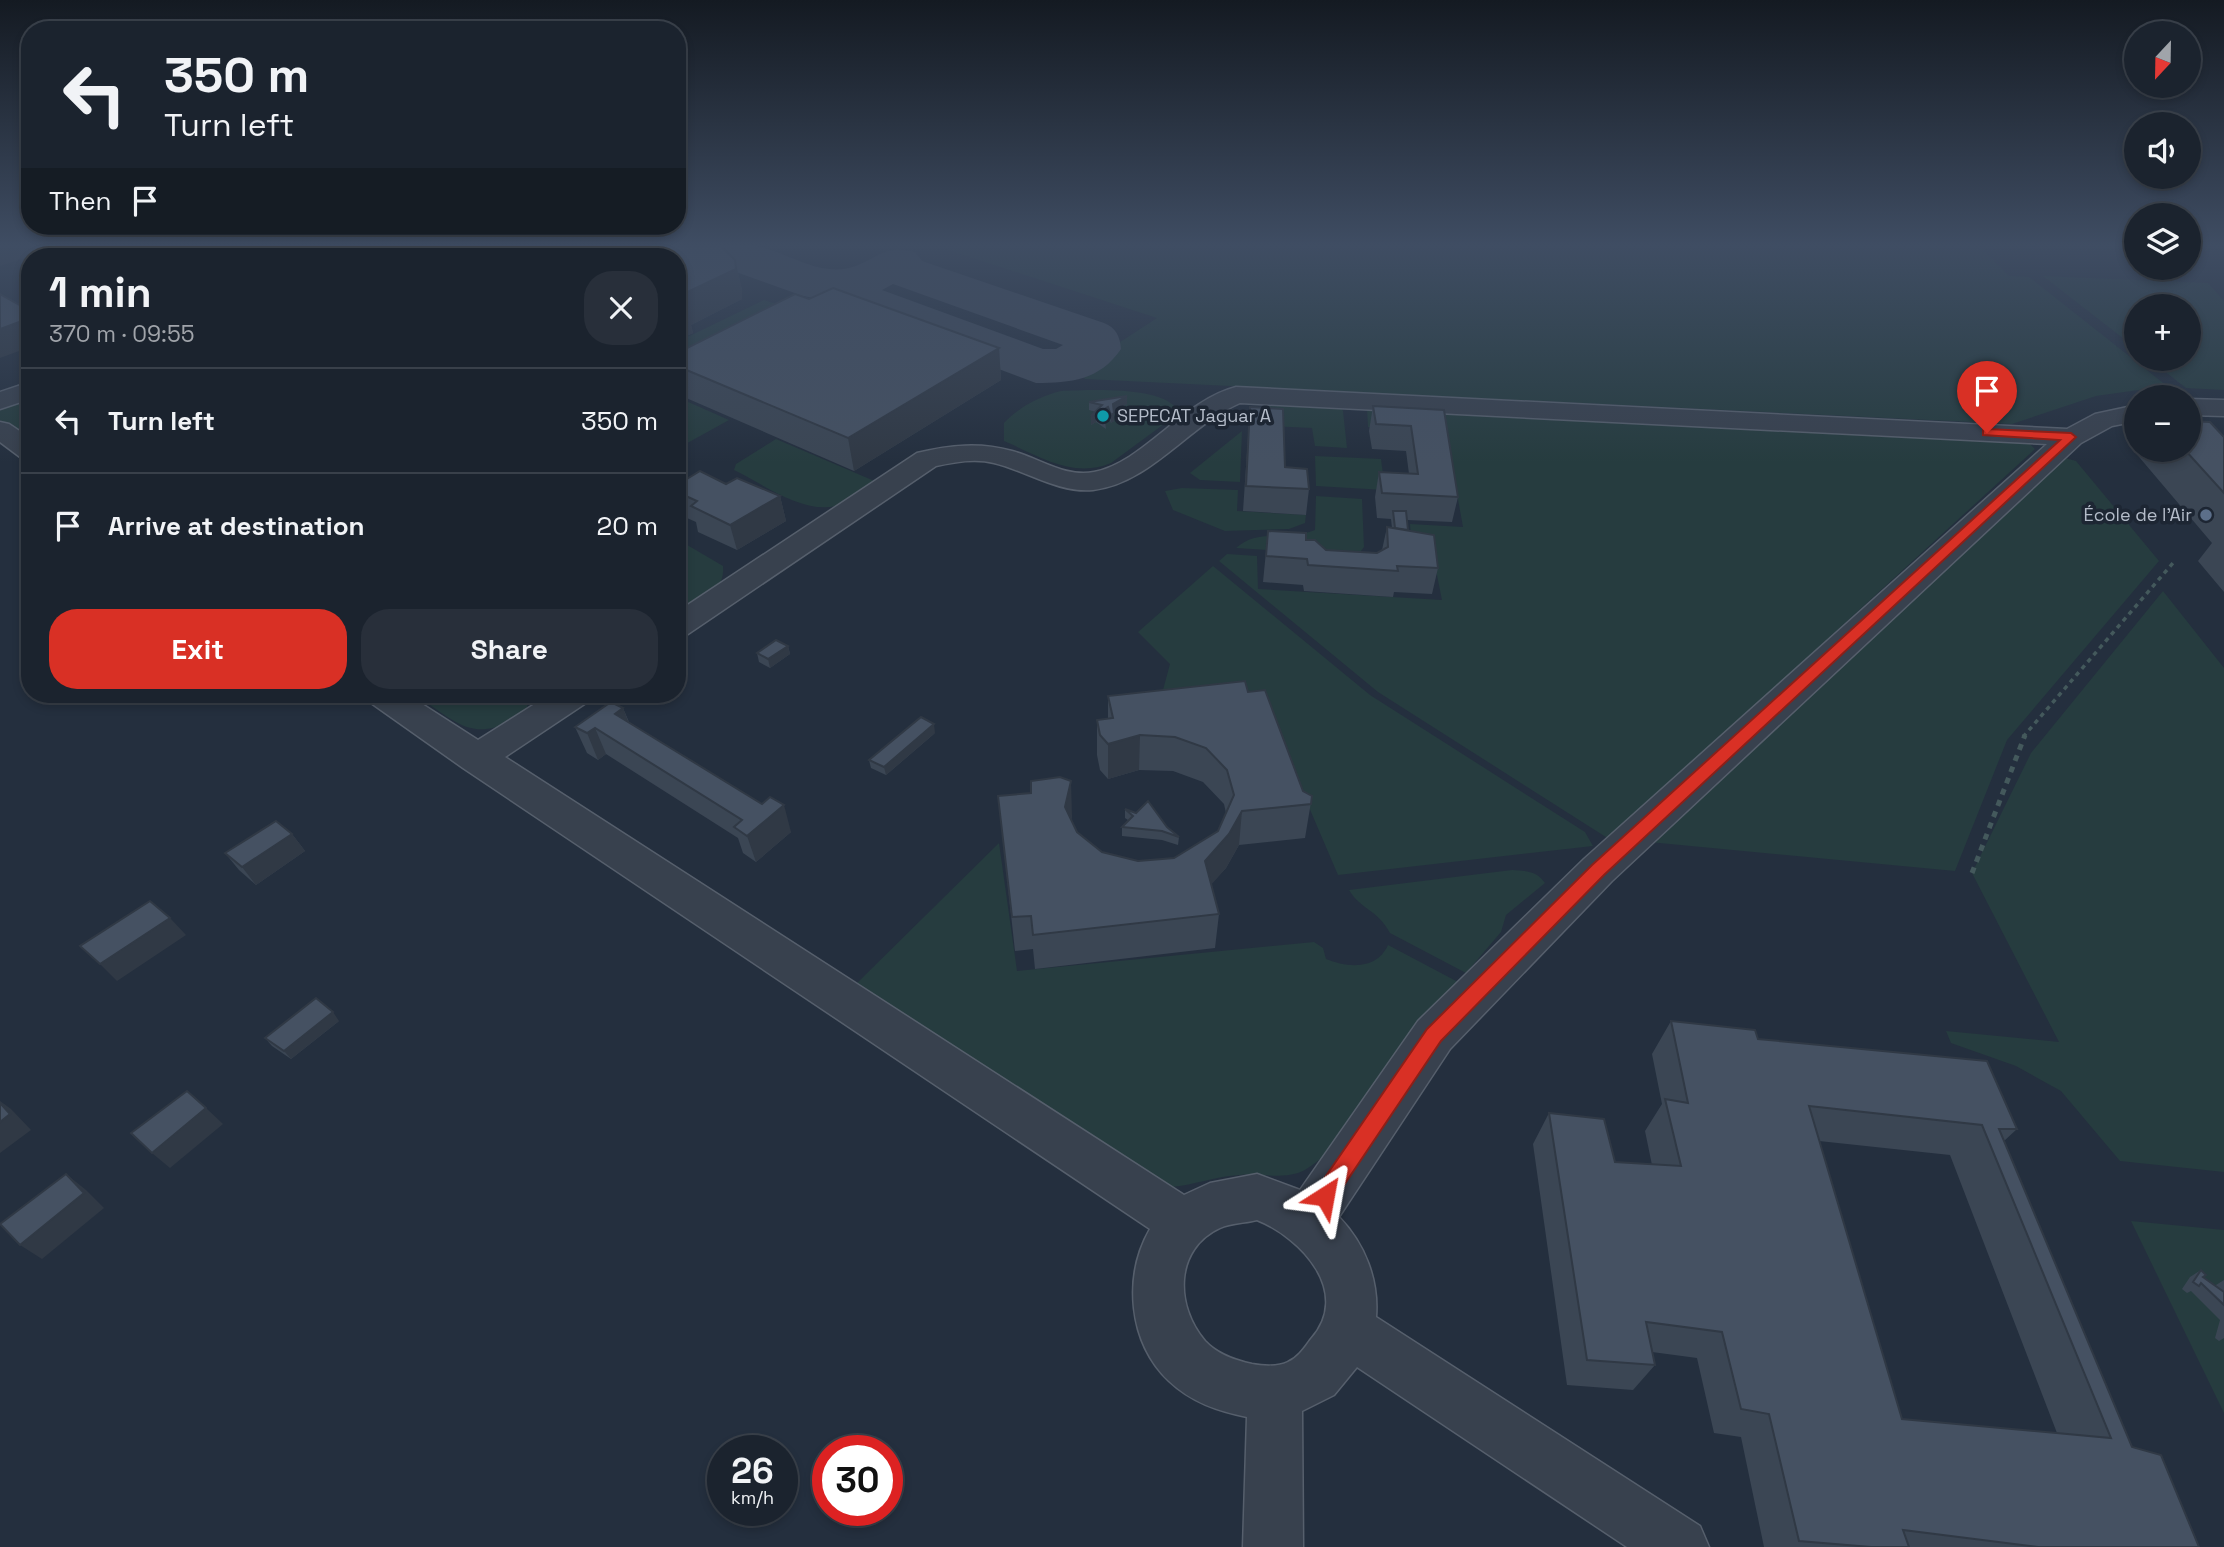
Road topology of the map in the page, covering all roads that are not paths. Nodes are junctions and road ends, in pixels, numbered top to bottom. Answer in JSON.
{"nodes":[{"id":1,"x":21,"y":393,"type":"edge"},
{"id":2,"x":0,"y":401,"type":"edge"},
{"id":3,"x":2201,"y":407,"type":"edge"},
{"id":4,"x":2224,"y":408,"type":"edge"},
{"id":5,"x":2124,"y":416,"type":"edge"},
{"id":6,"x":0,"y":430,"type":"edge"},
{"id":7,"x":2071,"y":437,"type":"junction"},
{"id":8,"x":21,"y":445,"type":"edge"},
{"id":9,"x":686,"y":621,"type":"edge"},
{"id":10,"x":395,"y":703,"type":"edge"},
{"id":11,"x":562,"y":703,"type":"edge"},
{"id":12,"x":476,"y":759,"type":"junction"},
{"id":13,"x":1309,"y":1219,"type":"junction"},
{"id":14,"x":1182,"y":1222,"type":"junction"},
{"id":15,"x":1348,"y":1330,"type":"junction"},
{"id":16,"x":1275,"y":1393,"type":"junction"},
{"id":17,"x":1273,"y":1547,"type":"edge"},
{"id":18,"x":1679,"y":1547,"type":"edge"}],
"edges":[{"from":1,"to":2,"type":"street"},
{"from":3,"to":4,"type":"street"},
{"from":5,"to":7,"type":"street"},
{"from":6,"to":8,"type":"street"},
{"from":7,"to":9,"type":"street"},
{"from":7,"to":13,"type":"street"},
{"from":10,"to":12,"type":"street"},
{"from":11,"to":12,"type":"street"},
{"from":12,"to":14,"type":"street"},
{"from":13,"to":14,"type":"street"},
{"from":13,"to":15,"type":"street"},
{"from":14,"to":16,"type":"street"},
{"from":15,"to":16,"type":"street"},
{"from":15,"to":18,"type":"street"},
{"from":16,"to":17,"type":"street"}]}
